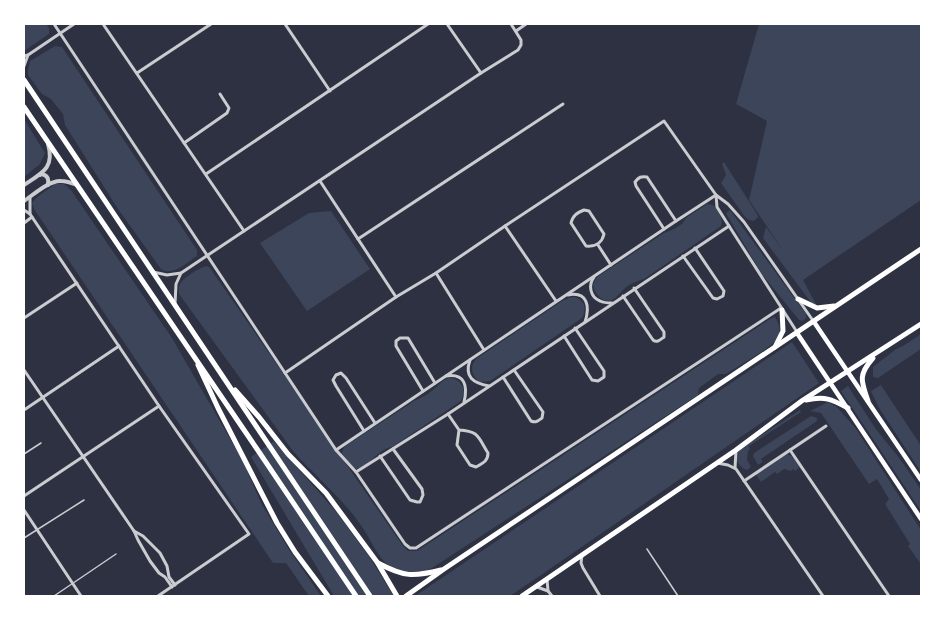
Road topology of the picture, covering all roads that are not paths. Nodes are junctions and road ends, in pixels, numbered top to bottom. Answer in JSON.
{"nodes":[{"id":1,"x":54,"y":24,"type":"edge"},
{"id":2,"x":74,"y":24,"type":"edge"},
{"id":3,"x":103,"y":24,"type":"edge"},
{"id":4,"x":211,"y":24,"type":"edge"},
{"id":5,"x":285,"y":24,"type":"edge"},
{"id":6,"x":428,"y":24,"type":"edge"},
{"id":7,"x":447,"y":24,"type":"edge"},
{"id":8,"x":511,"y":24,"type":"edge"},
{"id":9,"x":526,"y":24,"type":"edge"},
{"id":10,"x":516,"y":31,"type":"junction"},
{"id":11,"x":60,"y":33,"type":"junction"},
{"id":12,"x":28,"y":55,"type":"junction"},
{"id":13,"x":24,"y":56,"type":"edge"},
{"id":14,"x":24,"y":66,"type":"edge"},
{"id":15,"x":137,"y":73,"type":"junction"},
{"id":16,"x":481,"y":73,"type":"junction"},
{"id":17,"x":24,"y":80,"type":"edge"},
{"id":18,"x":330,"y":91,"type":"junction"},
{"id":19,"x":220,"y":94,"type":"dead end"},
{"id":20,"x":563,"y":104,"type":"dead end"},
{"id":21,"x":24,"y":107,"type":"edge"},
{"id":22,"x":47,"y":142,"type":"junction"},
{"id":23,"x":184,"y":143,"type":"junction"},
{"id":24,"x":206,"y":174,"type":"junction"},
{"id":25,"x":38,"y":176,"type":"junction"},
{"id":26,"x":320,"y":181,"type":"junction"},
{"id":27,"x":24,"y":185,"type":"edge"},
{"id":28,"x":48,"y":185,"type":"junction"},
{"id":29,"x":78,"y":185,"type":"junction"},
{"id":30,"x":716,"y":195,"type":"junction"},
{"id":31,"x":30,"y":197,"type":"junction"},
{"id":32,"x":24,"y":201,"type":"edge"},
{"id":33,"x":24,"y":210,"type":"edge"},
{"id":34,"x":31,"y":216,"type":"junction"},
{"id":35,"x":676,"y":221,"type":"junction"},
{"id":36,"x":24,"y":223,"type":"edge"},
{"id":37,"x":505,"y":226,"type":"junction"},
{"id":38,"x":729,"y":226,"type":"junction"},
{"id":39,"x":664,"y":228,"type":"junction"},
{"id":40,"x":244,"y":231,"type":"junction"},
{"id":41,"x":358,"y":239,"type":"junction"},
{"id":42,"x":598,"y":244,"type":"junction"},
{"id":43,"x":695,"y":248,"type":"junction"},
{"id":44,"x":921,"y":249,"type":"edge"},
{"id":45,"x":206,"y":256,"type":"junction"},
{"id":46,"x":684,"y":256,"type":"junction"},
{"id":47,"x":611,"y":265,"type":"junction"},
{"id":48,"x":154,"y":272,"type":"junction"},
{"id":49,"x":181,"y":273,"type":"junction"},
{"id":50,"x":436,"y":273,"type":"junction"},
{"id":51,"x":595,"y":275,"type":"junction"},
{"id":52,"x":77,"y":283,"type":"junction"},
{"id":53,"x":634,"y":288,"type":"junction"},
{"id":54,"x":567,"y":295,"type":"junction"},
{"id":55,"x":623,"y":296,"type":"junction"},
{"id":56,"x":396,"y":297,"type":"junction"},
{"id":57,"x":798,"y":299,"type":"junction"},
{"id":58,"x":556,"y":301,"type":"junction"},
{"id":59,"x":612,"y":303,"type":"junction"},
{"id":60,"x":175,"y":305,"type":"junction"},
{"id":61,"x":837,"y":306,"type":"junction"},
{"id":62,"x":781,"y":309,"type":"junction"},
{"id":63,"x":24,"y":318,"type":"edge"},
{"id":64,"x":585,"y":322,"type":"junction"},
{"id":65,"x":814,"y":322,"type":"junction"},
{"id":66,"x":921,"y":324,"type":"edge"},
{"id":67,"x":575,"y":328,"type":"junction"},
{"id":68,"x":797,"y":333,"type":"junction"},
{"id":69,"x":564,"y":336,"type":"junction"},
{"id":70,"x":119,"y":346,"type":"junction"},
{"id":71,"x":774,"y":349,"type":"junction"},
{"id":72,"x":484,"y":350,"type":"junction"},
{"id":73,"x":191,"y":352,"type":"junction"},
{"id":74,"x":877,"y":354,"type":"junction"},
{"id":75,"x":470,"y":360,"type":"junction"},
{"id":76,"x":24,"y":370,"type":"edge"},
{"id":77,"x":514,"y":370,"type":"junction"},
{"id":78,"x":848,"y":372,"type":"junction"},
{"id":79,"x":285,"y":373,"type":"junction"},
{"id":80,"x":222,"y":376,"type":"junction"},
{"id":81,"x":445,"y":376,"type":"junction"},
{"id":82,"x":502,"y":377,"type":"junction"},
{"id":83,"x":831,"y":382,"type":"junction"},
{"id":84,"x":435,"y":383,"type":"junction"},
{"id":85,"x":490,"y":386,"type":"junction"},
{"id":86,"x":423,"y":391,"type":"junction"},
{"id":87,"x":43,"y":398,"type":"junction"},
{"id":88,"x":804,"y":400,"type":"junction"},
{"id":89,"x":868,"y":401,"type":"junction"},
{"id":90,"x":464,"y":402,"type":"junction"},
{"id":91,"x":159,"y":406,"type":"junction"},
{"id":92,"x":848,"y":408,"type":"junction"},
{"id":93,"x":24,"y":410,"type":"edge"},
{"id":94,"x":448,"y":414,"type":"junction"},
{"id":95,"x":375,"y":424,"type":"junction"},
{"id":96,"x":826,"y":426,"type":"dead end"},
{"id":97,"x":459,"y":430,"type":"junction"},
{"id":98,"x":364,"y":431,"type":"junction"},
{"id":99,"x":41,"y":443,"type":"dead end"},
{"id":100,"x":393,"y":449,"type":"junction"},
{"id":101,"x":336,"y":450,"type":"junction"},
{"id":102,"x":736,"y":450,"type":"junction"},
{"id":103,"x":790,"y":450,"type":"junction"},
{"id":104,"x":24,"y":454,"type":"edge"},
{"id":105,"x":380,"y":456,"type":"junction"},
{"id":106,"x":83,"y":457,"type":"junction"},
{"id":107,"x":717,"y":463,"type":"junction"},
{"id":108,"x":735,"y":468,"type":"junction"},
{"id":109,"x":356,"y":472,"type":"junction"},
{"id":110,"x":921,"y":480,"type":"edge"},
{"id":111,"x":744,"y":481,"type":"junction"},
{"id":112,"x":24,"y":496,"type":"edge"},
{"id":113,"x":84,"y":500,"type":"dead end"},
{"id":114,"x":24,"y":510,"type":"edge"},
{"id":115,"x":921,"y":519,"type":"edge"},
{"id":116,"x":37,"y":530,"type":"junction"},
{"id":117,"x":134,"y":531,"type":"junction"},
{"id":118,"x":24,"y":538,"type":"edge"},
{"id":119,"x":647,"y":549,"type":"dead end"},
{"id":120,"x":116,"y":554,"type":"dead end"},
{"id":121,"x":582,"y":555,"type":"junction"},
{"id":122,"x":377,"y":562,"type":"junction"},
{"id":123,"x":444,"y":569,"type":"junction"},
{"id":124,"x":548,"y":580,"type":"junction"},
{"id":125,"x":73,"y":583,"type":"junction"},
{"id":126,"x":174,"y":586,"type":"junction"},
{"id":127,"x":537,"y":586,"type":"junction"},
{"id":128,"x":548,"y":591,"type":"junction"},
{"id":129,"x":54,"y":596,"type":"edge"},
{"id":130,"x":81,"y":596,"type":"edge"},
{"id":131,"x":158,"y":596,"type":"edge"},
{"id":132,"x":328,"y":596,"type":"edge"},
{"id":133,"x":356,"y":596,"type":"edge"},
{"id":134,"x":370,"y":596,"type":"edge"},
{"id":135,"x":396,"y":596,"type":"edge"},
{"id":136,"x":406,"y":596,"type":"edge"},
{"id":137,"x":522,"y":596,"type":"edge"},
{"id":138,"x":552,"y":596,"type":"edge"},
{"id":139,"x":600,"y":596,"type":"edge"},
{"id":140,"x":678,"y":596,"type":"edge"},
{"id":141,"x":823,"y":596,"type":"edge"},
{"id":142,"x":889,"y":596,"type":"edge"}],
"edges":[{"from":1,"to":11,"type":"street"},
{"from":2,"to":11,"type":"street"},
{"from":3,"to":15,"type":"street"},
{"from":4,"to":15,"type":"street"},
{"from":5,"to":18,"type":"street"},
{"from":6,"to":18,"type":"street"},
{"from":7,"to":16,"type":"street"},
{"from":8,"to":10,"type":"street"},
{"from":9,"to":10,"type":"street"},
{"from":10,"to":16,"type":"street"},
{"from":11,"to":12,"type":"street"},
{"from":11,"to":45,"type":"street"},
{"from":12,"to":13,"type":"street"},
{"from":12,"to":14,"type":"street"},
{"from":15,"to":23,"type":"street"},
{"from":16,"to":26,"type":"street"},
{"from":17,"to":48,"type":"main road"},
{"from":18,"to":24,"type":"street"},
{"from":19,"to":23,"type":"street"},
{"from":20,"to":41,"type":"street"},
{"from":21,"to":22,"type":"main road"},
{"from":22,"to":25,"type":"street"},
{"from":22,"to":29,"type":"main road"},
{"from":23,"to":24,"type":"street"},
{"from":24,"to":40,"type":"street"},
{"from":25,"to":27,"type":"street"},
{"from":25,"to":28,"type":"street"},
{"from":26,"to":40,"type":"street"},
{"from":26,"to":41,"type":"street"},
{"from":28,"to":29,"type":"street"},
{"from":28,"to":31,"type":"street"},
{"from":29,"to":73,"type":"main road"},
{"from":30,"to":35,"type":"street"},
{"from":30,"to":37,"type":"street"},
{"from":30,"to":38,"type":"street"},
{"from":30,"to":57,"type":"street"},
{"from":31,"to":32,"type":"street"},
{"from":31,"to":34,"type":"street"},
{"from":33,"to":34,"type":"street"},
{"from":34,"to":36,"type":"street"},
{"from":34,"to":52,"type":"street"},
{"from":35,"to":39,"type":"street"},
{"from":35,"to":39,"type":"street"},
{"from":37,"to":50,"type":"street"},
{"from":37,"to":58,"type":"street"},
{"from":38,"to":43,"type":"street"},
{"from":38,"to":62,"type":"street"},
{"from":39,"to":47,"type":"street"},
{"from":40,"to":45,"type":"street"},
{"from":41,"to":56,"type":"street"},
{"from":42,"to":42,"type":"street"},
{"from":42,"to":47,"type":"street"},
{"from":43,"to":46,"type":"street"},
{"from":43,"to":46,"type":"street"},
{"from":44,"to":61,"type":"main road"},
{"from":45,"to":49,"type":"street"},
{"from":45,"to":79,"type":"street"},
{"from":46,"to":53,"type":"street"},
{"from":47,"to":51,"type":"street"},
{"from":48,"to":49,"type":"street"},
{"from":48,"to":60,"type":"main road"},
{"from":49,"to":60,"type":"street"},
{"from":50,"to":56,"type":"street"},
{"from":50,"to":72,"type":"street"},
{"from":51,"to":54,"type":"street"},
{"from":51,"to":59,"type":"street"},
{"from":52,"to":63,"type":"street"},
{"from":52,"to":70,"type":"street"},
{"from":53,"to":55,"type":"street"},
{"from":53,"to":55,"type":"street"},
{"from":54,"to":58,"type":"street"},
{"from":54,"to":64,"type":"street"},
{"from":55,"to":59,"type":"street"},
{"from":56,"to":79,"type":"street"},
{"from":57,"to":61,"type":"main road"},
{"from":57,"to":65,"type":"street"},
{"from":58,"to":72,"type":"street"},
{"from":59,"to":64,"type":"street"},
{"from":60,"to":80,"type":"main road"},
{"from":61,"to":65,"type":"main road"},
{"from":62,"to":68,"type":"street"},
{"from":62,"to":71,"type":"main road"},
{"from":62,"to":109,"type":"street"},
{"from":64,"to":67,"type":"street"},
{"from":65,"to":68,"type":"main road"},
{"from":65,"to":78,"type":"main road"},
{"from":66,"to":74,"type":"main road"},
{"from":67,"to":69,"type":"street"},
{"from":67,"to":69,"type":"street"},
{"from":68,"to":71,"type":"main road"},
{"from":68,"to":83,"type":"main road"},
{"from":69,"to":77,"type":"street"},
{"from":70,"to":87,"type":"street"},
{"from":70,"to":91,"type":"street"},
{"from":71,"to":123,"type":"main road"},
{"from":72,"to":75,"type":"street"},
{"from":73,"to":132,"type":"main road"},
{"from":73,"to":133,"type":"main road"},
{"from":74,"to":78,"type":"main road"},
{"from":74,"to":89,"type":"main road"},
{"from":75,"to":81,"type":"street"},
{"from":75,"to":85,"type":"street"},
{"from":76,"to":87,"type":"street"},
{"from":77,"to":82,"type":"street"},
{"from":77,"to":82,"type":"street"},
{"from":78,"to":83,"type":"main road"},
{"from":78,"to":89,"type":"main road"},
{"from":79,"to":101,"type":"street"},
{"from":80,"to":122,"type":"main road"},
{"from":80,"to":134,"type":"main road"},
{"from":81,"to":84,"type":"street"},
{"from":81,"to":90,"type":"street"},
{"from":82,"to":85,"type":"street"},
{"from":83,"to":88,"type":"main road"},
{"from":83,"to":92,"type":"main road"},
{"from":84,"to":86,"type":"street"},
{"from":84,"to":86,"type":"street"},
{"from":85,"to":90,"type":"street"},
{"from":86,"to":95,"type":"street"},
{"from":87,"to":93,"type":"street"},
{"from":87,"to":106,"type":"street"},
{"from":88,"to":92,"type":"main road"},
{"from":88,"to":102,"type":"main road"},
{"from":89,"to":110,"type":"main road"},
{"from":90,"to":94,"type":"street"},
{"from":91,"to":106,"type":"street"},
{"from":91,"to":126,"type":"street"},
{"from":92,"to":115,"type":"main road"},
{"from":94,"to":97,"type":"street"},
{"from":94,"to":100,"type":"street"},
{"from":95,"to":98,"type":"street"},
{"from":95,"to":98,"type":"street"},
{"from":96,"to":103,"type":"street"},
{"from":97,"to":97,"type":"street"},
{"from":98,"to":101,"type":"street"},
{"from":99,"to":104,"type":"lane"},
{"from":100,"to":105,"type":"street"},
{"from":100,"to":105,"type":"street"},
{"from":101,"to":109,"type":"street"},
{"from":102,"to":107,"type":"main road"},
{"from":102,"to":108,"type":"street"},
{"from":103,"to":111,"type":"street"},
{"from":103,"to":142,"type":"street"},
{"from":105,"to":109,"type":"street"},
{"from":106,"to":112,"type":"street"},
{"from":106,"to":117,"type":"street"},
{"from":107,"to":108,"type":"street"},
{"from":107,"to":121,"type":"main road"},
{"from":108,"to":111,"type":"street"},
{"from":111,"to":141,"type":"street"},
{"from":113,"to":116,"type":"lane"},
{"from":114,"to":116,"type":"street"},
{"from":116,"to":118,"type":"lane"},
{"from":116,"to":125,"type":"street"},
{"from":117,"to":126,"type":"street"},
{"from":117,"to":126,"type":"street"},
{"from":119,"to":140,"type":"lane"},
{"from":120,"to":125,"type":"lane"},
{"from":121,"to":124,"type":"main road"},
{"from":121,"to":139,"type":"street"},
{"from":122,"to":123,"type":"main road"},
{"from":122,"to":135,"type":"main road"},
{"from":123,"to":136,"type":"main road"},
{"from":124,"to":127,"type":"main road"},
{"from":124,"to":128,"type":"street"},
{"from":125,"to":129,"type":"lane"},
{"from":125,"to":130,"type":"street"},
{"from":126,"to":131,"type":"street"},
{"from":127,"to":128,"type":"street"},
{"from":127,"to":137,"type":"main road"},
{"from":128,"to":138,"type":"street"}]}
